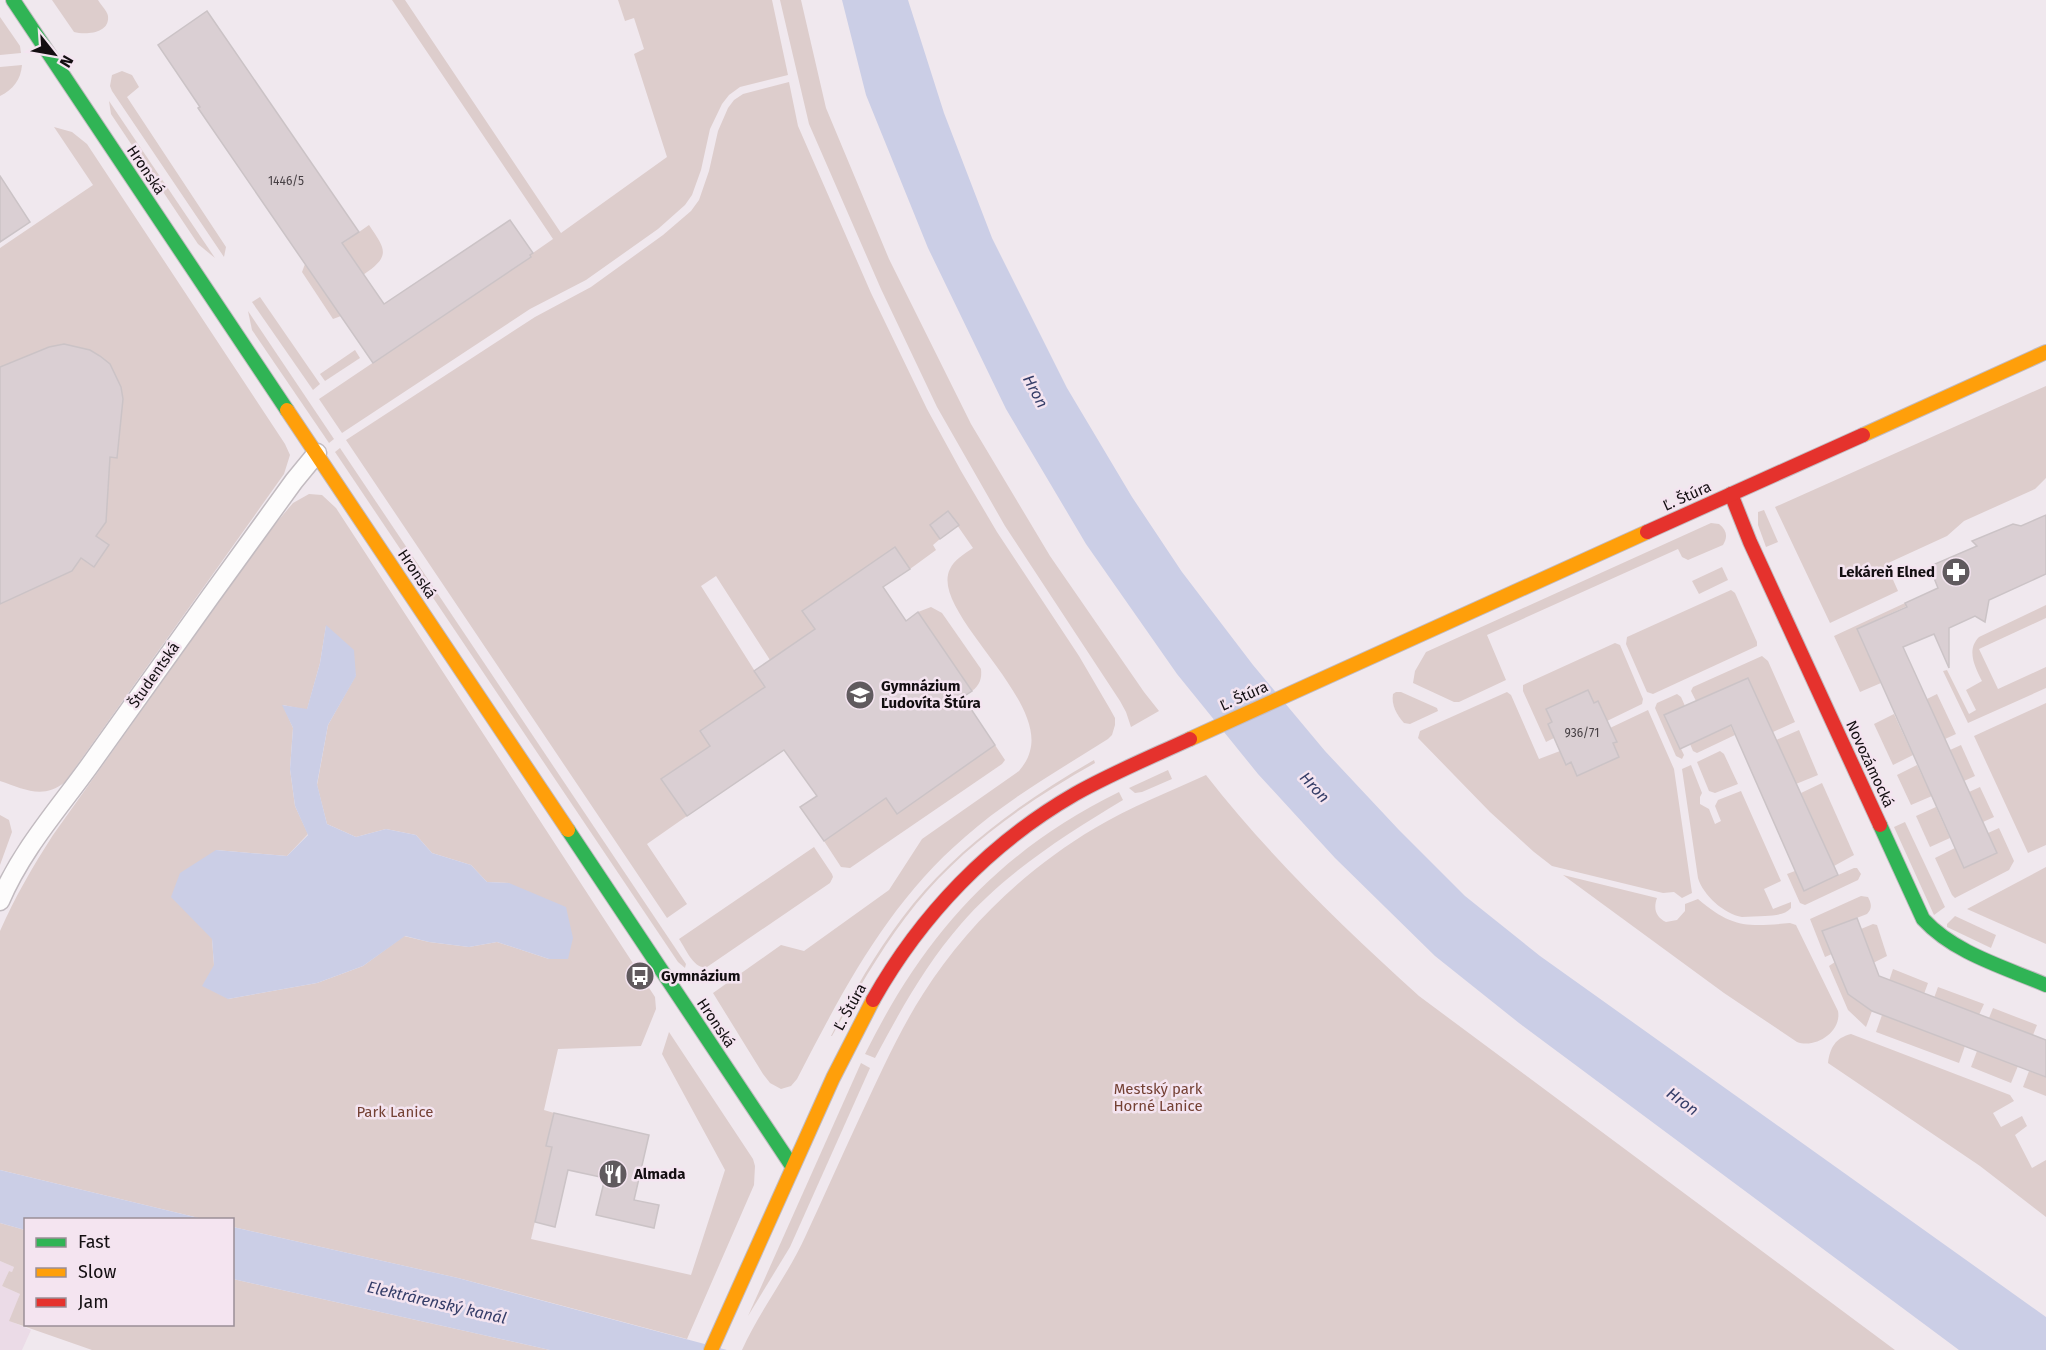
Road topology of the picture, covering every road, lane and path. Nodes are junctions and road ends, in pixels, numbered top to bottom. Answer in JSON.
{"nodes":[{"id":1,"x":13,"y":0,"type":"edge"},
{"id":2,"x":2046,"y":352,"type":"edge"},
{"id":3,"x":317,"y":453,"type":"junction"},
{"id":4,"x":1731,"y":494,"type":"junction"},
{"id":5,"x":0,"y":901,"type":"edge"},
{"id":6,"x":2046,"y":985,"type":"edge"},
{"id":7,"x":792,"y":1166,"type":"junction"},
{"id":8,"x":711,"y":1350,"type":"edge"}],
"edges":[{"from":1,"to":3,"type":"street","name":"Hronská"},
{"from":2,"to":4,"type":"street","name":"Ľ. Štúra"},
{"from":3,"to":5,"type":"street","name":"Študentská"},
{"from":3,"to":7,"type":"street","name":"Hronská"},
{"from":4,"to":6,"type":"street","name":"Novozámocká"},
{"from":4,"to":7,"type":"street","name":"Ľ. Štúra"},
{"from":7,"to":8,"type":"street","name":"Ľ. Štúra"}]}
